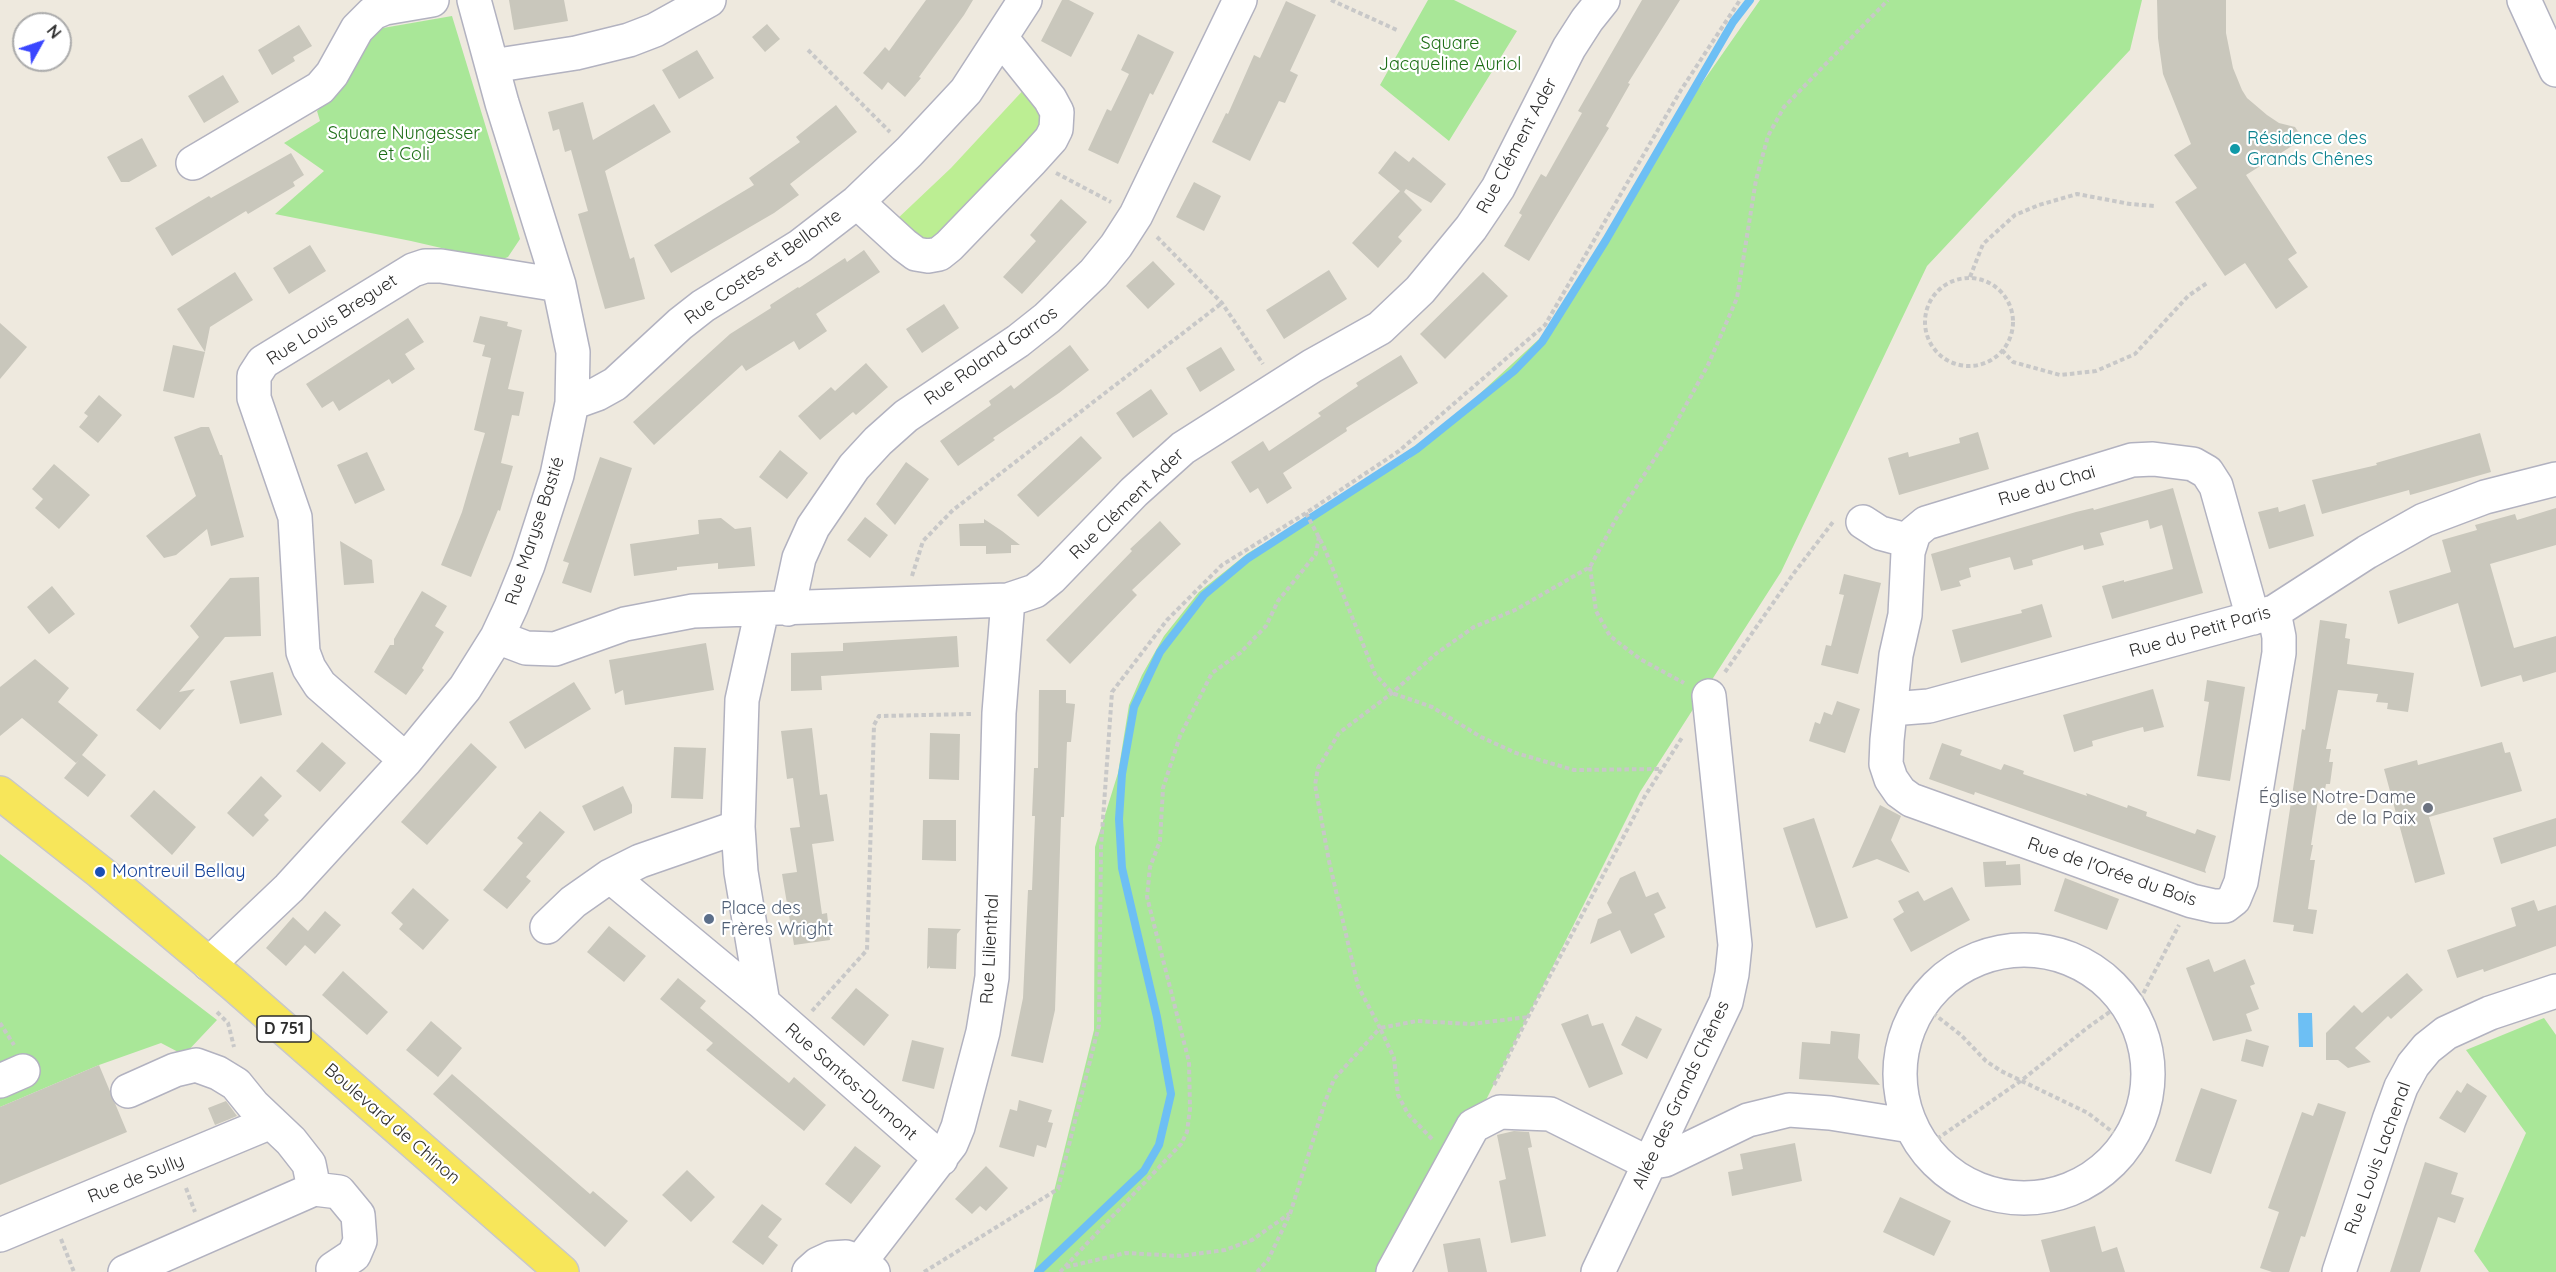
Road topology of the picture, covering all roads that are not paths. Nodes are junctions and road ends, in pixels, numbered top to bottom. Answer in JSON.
{"nodes":[{"id":1,"x":432,"y":0,"type":"edge"},
{"id":2,"x":474,"y":0,"type":"edge"},
{"id":3,"x":709,"y":0,"type":"edge"},
{"id":4,"x":1025,"y":0,"type":"edge"},
{"id":5,"x":1240,"y":0,"type":"edge"},
{"id":6,"x":1603,"y":0,"type":"edge"},
{"id":7,"x":2524,"y":0,"type":"edge"},
{"id":8,"x":1002,"y":39,"type":"junction"},
{"id":9,"x":492,"y":66,"type":"junction"},
{"id":10,"x":2556,"y":70,"type":"edge"},
{"id":11,"x":193,"y":163,"type":"dead end"},
{"id":12,"x":857,"y":202,"type":"junction"},
{"id":13,"x":559,"y":285,"type":"junction"},
{"id":14,"x":572,"y":403,"type":"junction"},
{"id":15,"x":2556,"y":479,"type":"edge"},
{"id":16,"x":1863,"y":522,"type":"road end"},
{"id":17,"x":1910,"y":541,"type":"junction"},
{"id":18,"x":1008,"y":600,"type":"junction"},
{"id":19,"x":775,"y":609,"type":"junction"},
{"id":20,"x":2263,"y":615,"type":"junction"},
{"id":21,"x":497,"y":638,"type":"junction"},
{"id":22,"x":1709,"y":696,"type":"road end"},
{"id":23,"x":1891,"y":709,"type":"junction"},
{"id":24,"x":406,"y":760,"type":"junction"},
{"id":25,"x":0,"y":793,"type":"edge"},
{"id":26,"x":0,"y":817,"type":"edge"},
{"id":27,"x":738,"y":827,"type":"junction"},
{"id":28,"x":610,"y":876,"type":"junction"},
{"id":29,"x":547,"y":927,"type":"dead end"},
{"id":30,"x":209,"y":964,"type":"junction"},
{"id":31,"x":2556,"y":991,"type":"edge"},
{"id":32,"x":763,"y":1003,"type":"junction"},
{"id":33,"x":128,"y":1091,"type":"dead end"},
{"id":34,"x":271,"y":1122,"type":"junction"},
{"id":35,"x":1917,"y":1137,"type":"junction"},
{"id":36,"x":941,"y":1160,"type":"junction"},
{"id":37,"x":1648,"y":1163,"type":"junction"},
{"id":38,"x":314,"y":1189,"type":"junction"},
{"id":39,"x":0,"y":1234,"type":"edge"},
{"id":40,"x":866,"y":1267,"type":"edge"},
{"id":41,"x":333,"y":1269,"type":"dead end"},
{"id":42,"x":1602,"y":1271,"type":"edge"},
{"id":43,"x":124,"y":1272,"type":"edge"},
{"id":44,"x":527,"y":1272,"type":"edge"},
{"id":45,"x":562,"y":1272,"type":"edge"},
{"id":46,"x":809,"y":1272,"type":"edge"},
{"id":47,"x":1393,"y":1272,"type":"edge"},
{"id":48,"x":2338,"y":1272,"type":"edge"}],
"edges":[{"from":1,"to":11,"type":"street"},
{"from":2,"to":9,"type":"street","name":"Rue Maryse Bastié"},
{"from":3,"to":9,"type":"street"},
{"from":4,"to":8,"type":"street","name":"Rue Costes et Bellonte"},
{"from":5,"to":19,"type":"street","name":"Rue Roland Garros"},
{"from":6,"to":18,"type":"street","name":"Rue Clément Ader"},
{"from":7,"to":10,"type":"street"},
{"from":8,"to":12,"type":"street","name":"Rue Costes et Bellonte"},
{"from":8,"to":12,"type":"street"},
{"from":9,"to":13,"type":"street","name":"Rue Maryse Bastié"},
{"from":12,"to":14,"type":"street","name":"Rue Costes et Bellonte"},
{"from":13,"to":14,"type":"street","name":"Rue Maryse Bastié"},
{"from":13,"to":24,"type":"street","name":"Rue Louis Breguet"},
{"from":14,"to":21,"type":"street","name":"Rue Maryse Bastié"},
{"from":15,"to":20,"type":"street","name":"Rue du Petit Paris"},
{"from":16,"to":17,"type":"street"},
{"from":17,"to":20,"type":"street","name":"Rue du Chai"},
{"from":17,"to":23,"type":"street"},
{"from":18,"to":19,"type":"street","name":"Rue Clément Ader"},
{"from":18,"to":36,"type":"street","name":"Rue Lilienthal"},
{"from":19,"to":21,"type":"street","name":"Rue Clément Ader"},
{"from":19,"to":27,"type":"street"},
{"from":20,"to":23,"type":"street","name":"Rue du Petit Paris"},
{"from":20,"to":23,"type":"street","name":"Rue de l'Orée du Bois"},
{"from":21,"to":24,"type":"street","name":"Rue Maryse Bastié"},
{"from":22,"to":37,"type":"street","name":"Allée des Grands Chênes"},
{"from":24,"to":30,"type":"street","name":"Rue Maryse Bastié"},
{"from":25,"to":30,"type":"main road","name":"Boulevard de Chinon","number":"D 751"},
{"from":26,"to":44,"type":"main road","name":"Boulevard de Chinon","number":"D 751"},
{"from":27,"to":28,"type":"street"},
{"from":27,"to":32,"type":"street"},
{"from":28,"to":29,"type":"street"},
{"from":28,"to":32,"type":"street","name":"Rue Santos-Dumont"},
{"from":30,"to":45,"type":"main road","name":"Boulevard de Chinon","number":"D 751"},
{"from":31,"to":48,"type":"street","name":"Rue Louis Lachenal"},
{"from":32,"to":36,"type":"street","name":"Rue Santos-Dumont"},
{"from":33,"to":34,"type":"street"},
{"from":34,"to":38,"type":"street"},
{"from":34,"to":39,"type":"street","name":"Rue de Sully"},
{"from":35,"to":35,"type":"street"},
{"from":35,"to":37,"type":"street"},
{"from":36,"to":40,"type":"street","name":"Rue Lilienthal"},
{"from":37,"to":42,"type":"street","name":"Allée des Grands Chênes"},
{"from":37,"to":47,"type":"street"},
{"from":38,"to":41,"type":"street"},
{"from":38,"to":43,"type":"street"},
{"from":40,"to":46,"type":"street","name":"Rue Lilienthal"}]}
